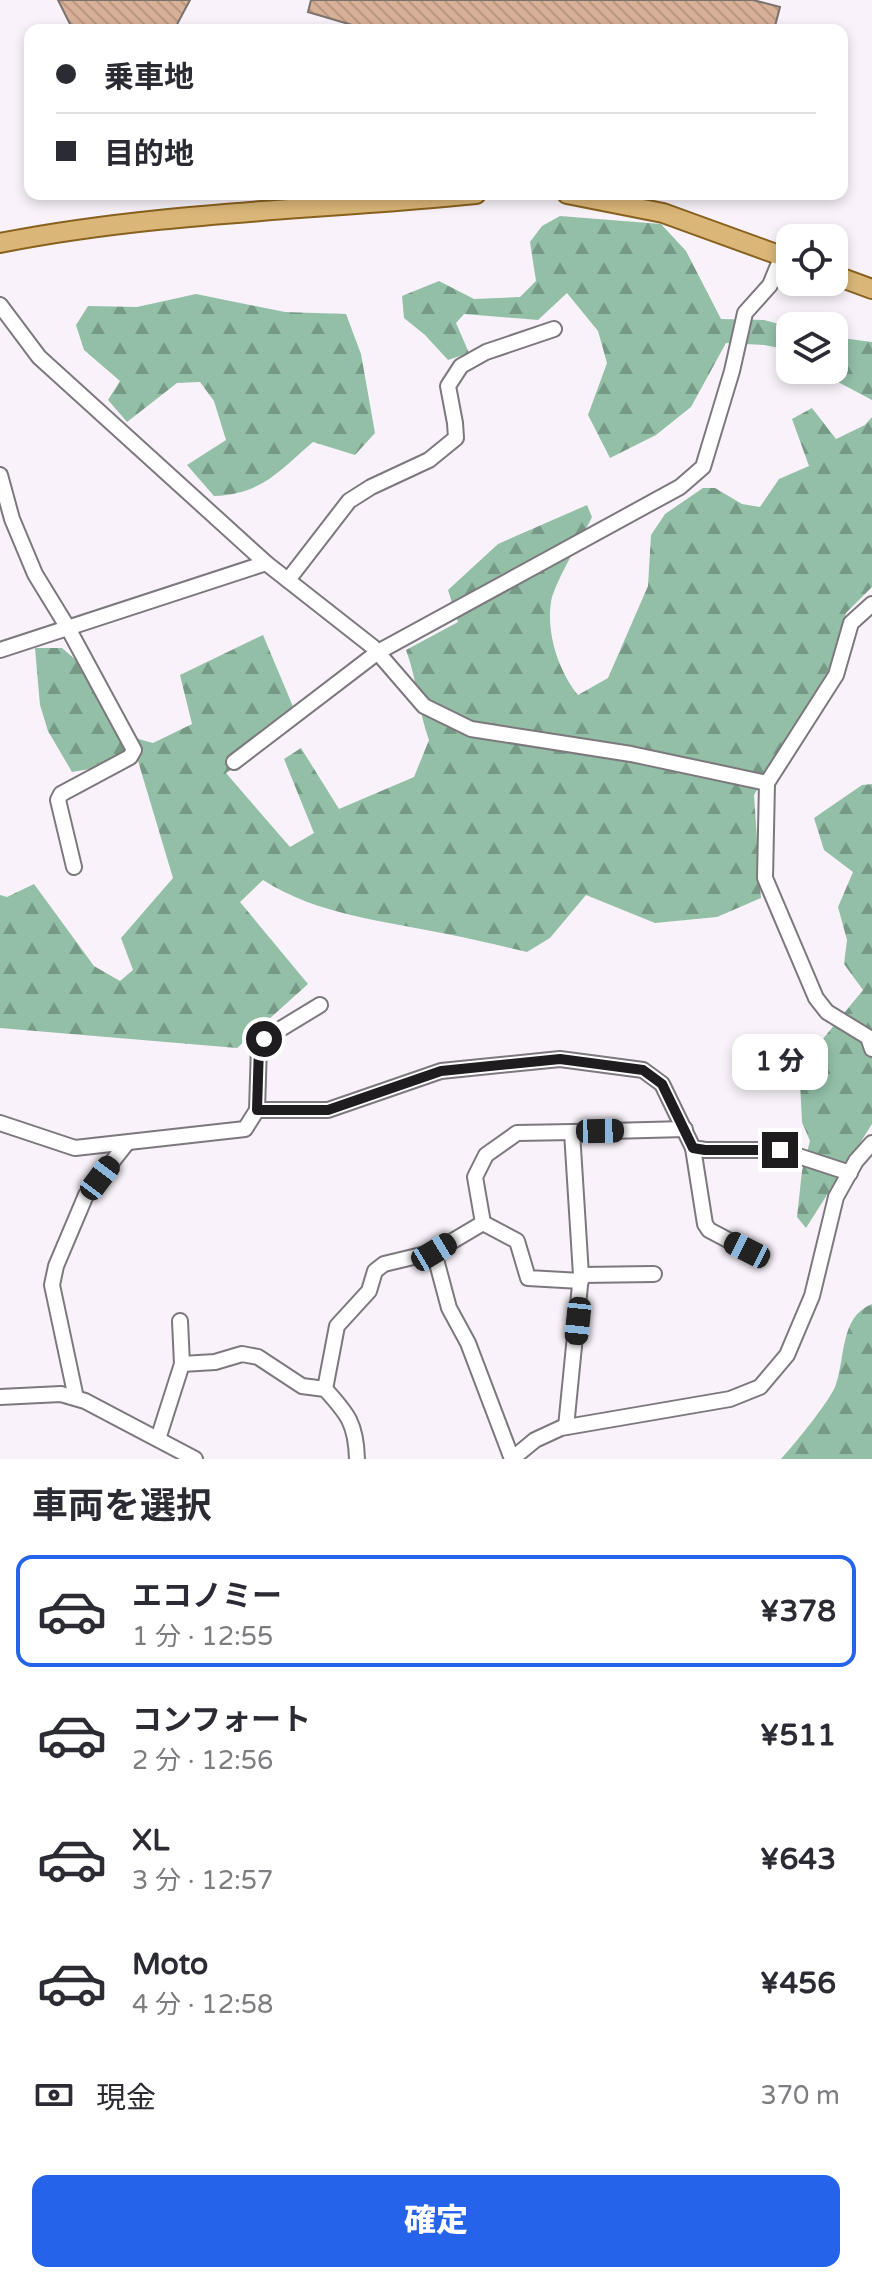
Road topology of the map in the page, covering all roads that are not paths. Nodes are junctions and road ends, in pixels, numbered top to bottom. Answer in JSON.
{"nodes":[{"id":1,"x":403,"y":200,"type":"edge"},
{"id":2,"x":597,"y":200,"type":"edge"},
{"id":3,"x":0,"y":243,"type":"edge"},
{"id":4,"x":776,"y":253,"type":"edge"},
{"id":5,"x":776,"y":274,"type":"edge"},
{"id":6,"x":848,"y":280,"type":"edge"},
{"id":7,"x":872,"y":289,"type":"edge"},
{"id":8,"x":0,"y":305,"type":"edge"},
{"id":9,"x":554,"y":329,"type":"dead end"},
{"id":10,"x":0,"y":475,"type":"edge"},
{"id":11,"x":266,"y":563,"type":"junction"},
{"id":12,"x":288,"y":580,"type":"junction"},
{"id":13,"x":872,"y":604,"type":"edge"},
{"id":14,"x":68,"y":628,"type":"junction"},
{"id":15,"x":0,"y":650,"type":"edge"},
{"id":16,"x":378,"y":652,"type":"junction"},
{"id":17,"x":234,"y":762,"type":"dead end"},
{"id":18,"x":767,"y":783,"type":"junction"},
{"id":19,"x":74,"y":867,"type":"dead end"},
{"id":20,"x":320,"y":1005,"type":"dead end"},
{"id":21,"x":872,"y":1049,"type":"edge"},
{"id":22,"x":257,"y":1110,"type":"junction"},
{"id":23,"x":0,"y":1123,"type":"edge"},
{"id":24,"x":685,"y":1129,"type":"junction"},
{"id":25,"x":572,"y":1132,"type":"junction"},
{"id":26,"x":127,"y":1143,"type":"junction"},
{"id":27,"x":872,"y":1143,"type":"edge"},
{"id":28,"x":693,"y":1148,"type":"junction"},
{"id":29,"x":850,"y":1173,"type":"junction"},
{"id":30,"x":483,"y":1223,"type":"junction"},
{"id":31,"x":747,"y":1250,"type":"dead end"},
{"id":32,"x":434,"y":1252,"type":"junction"},
{"id":33,"x":654,"y":1274,"type":"dead end"},
{"id":34,"x":581,"y":1278,"type":"junction"},
{"id":35,"x":180,"y":1321,"type":"dead end"},
{"id":36,"x":182,"y":1364,"type":"junction"},
{"id":37,"x":325,"y":1389,"type":"junction"},
{"id":38,"x":0,"y":1397,"type":"edge"},
{"id":39,"x":76,"y":1398,"type":"junction"},
{"id":40,"x":566,"y":1427,"type":"junction"},
{"id":41,"x":158,"y":1439,"type":"junction"},
{"id":42,"x":195,"y":1459,"type":"edge"},
{"id":43,"x":357,"y":1459,"type":"edge"},
{"id":44,"x":512,"y":1459,"type":"edge"}],
"edges":[{"from":1,"to":3,"type":"main road"},
{"from":2,"to":4,"type":"main road"},
{"from":5,"to":16,"type":"street"},
{"from":6,"to":7,"type":"main road"},
{"from":8,"to":11,"type":"street"},
{"from":9,"to":12,"type":"street"},
{"from":10,"to":14,"type":"street"},
{"from":11,"to":12,"type":"street"},
{"from":11,"to":14,"type":"street"},
{"from":12,"to":16,"type":"street"},
{"from":13,"to":18,"type":"street"},
{"from":14,"to":15,"type":"street"},
{"from":14,"to":19,"type":"street"},
{"from":16,"to":17,"type":"street"},
{"from":16,"to":18,"type":"street"},
{"from":18,"to":21,"type":"street"},
{"from":20,"to":22,"type":"street"},
{"from":22,"to":24,"type":"street"},
{"from":22,"to":26,"type":"street"},
{"from":23,"to":26,"type":"street"},
{"from":24,"to":25,"type":"street"},
{"from":24,"to":28,"type":"street"},
{"from":25,"to":30,"type":"street"},
{"from":25,"to":34,"type":"street"},
{"from":26,"to":39,"type":"street"},
{"from":27,"to":29,"type":"street"},
{"from":28,"to":29,"type":"street"},
{"from":28,"to":31,"type":"street"},
{"from":29,"to":40,"type":"street"},
{"from":30,"to":32,"type":"street"},
{"from":30,"to":34,"type":"street"},
{"from":32,"to":37,"type":"street"},
{"from":32,"to":44,"type":"street"},
{"from":33,"to":34,"type":"street"},
{"from":34,"to":40,"type":"street"},
{"from":35,"to":36,"type":"street"},
{"from":36,"to":37,"type":"street"},
{"from":36,"to":41,"type":"street"},
{"from":37,"to":43,"type":"street"},
{"from":38,"to":39,"type":"street"},
{"from":39,"to":41,"type":"street"},
{"from":40,"to":44,"type":"street"},
{"from":41,"to":42,"type":"street"}]}
